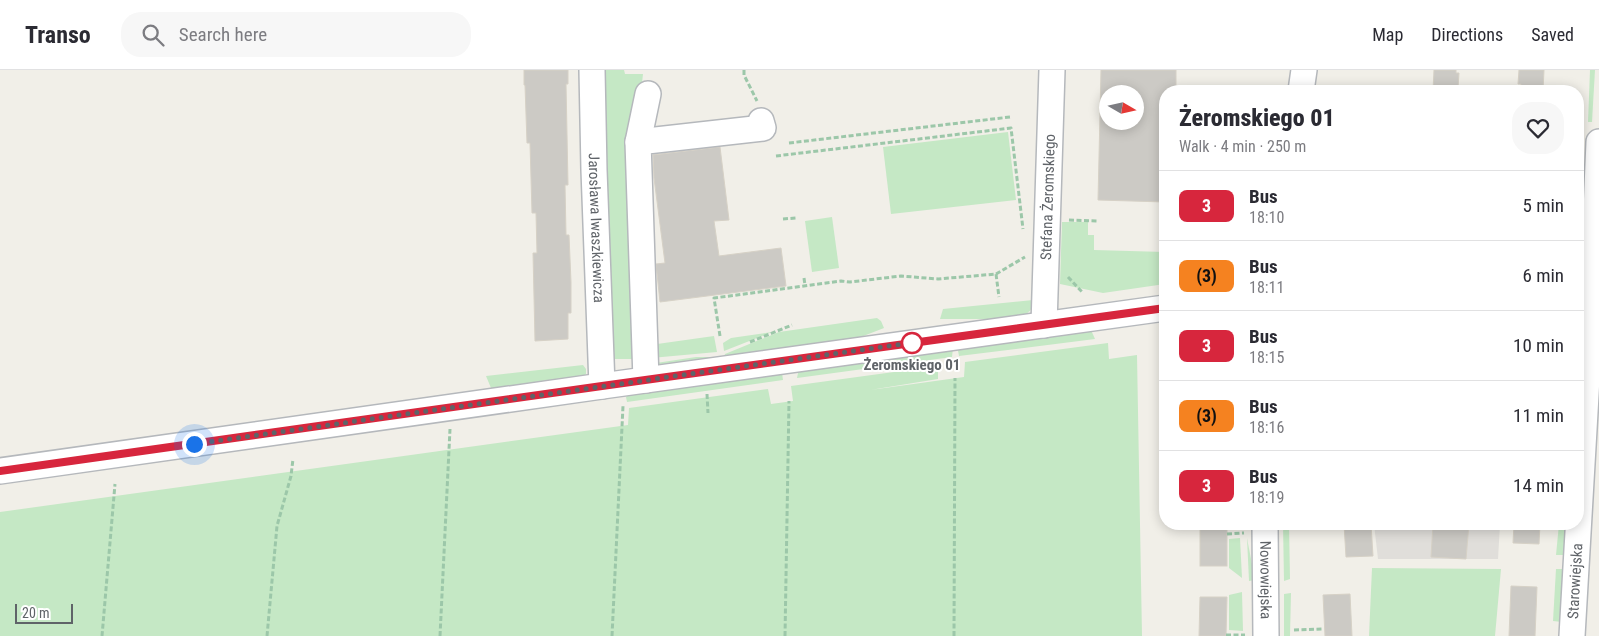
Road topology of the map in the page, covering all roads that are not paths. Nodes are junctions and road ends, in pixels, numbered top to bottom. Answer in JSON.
{"nodes":[{"id":1,"x":592,"y":70,"type":"edge"},
{"id":2,"x":1052,"y":70,"type":"edge"},
{"id":3,"x":1304,"y":70,"type":"edge"},
{"id":4,"x":1302,"y":85,"type":"edge"},
{"id":5,"x":648,"y":94,"type":"dead end"},
{"id":6,"x":759,"y":110,"type":"road end"},
{"id":7,"x":638,"y":142,"type":"junction"},
{"id":8,"x":1599,"y":142,"type":"edge"},
{"id":9,"x":1590,"y":257,"type":"edge"},
{"id":10,"x":1159,"y":309,"type":"edge"},
{"id":11,"x":1044,"y":325,"type":"junction"},
{"id":12,"x":1584,"y":379,"type":"edge"},
{"id":13,"x":646,"y":380,"type":"junction"},
{"id":14,"x":602,"y":386,"type":"junction"},
{"id":15,"x":0,"y":471,"type":"edge"},
{"id":16,"x":1254,"y":530,"type":"edge"},
{"id":17,"x":1577,"y":530,"type":"edge"},
{"id":18,"x":1256,"y":635,"type":"edge"},
{"id":19,"x":1572,"y":636,"type":"edge"}],
"edges":[{"from":1,"to":14,"type":"street","name":"Jarosława Iwaszkiewicza"},
{"from":2,"to":11,"type":"street","name":"Stefana Żeromskiego"},
{"from":3,"to":4,"type":"street"},
{"from":5,"to":7,"type":"street"},
{"from":6,"to":7,"type":"street"},
{"from":7,"to":13,"type":"street"},
{"from":8,"to":9,"type":"street","name":"Starowiejska"},
{"from":9,"to":12,"type":"street","name":"Starowiejska"},
{"from":10,"to":11,"type":"street"},
{"from":11,"to":13,"type":"street"},
{"from":13,"to":14,"type":"street"},
{"from":14,"to":15,"type":"street"},
{"from":16,"to":18,"type":"street","name":"Nowowiejska"},
{"from":17,"to":19,"type":"street","name":"Starowiejska"}]}
